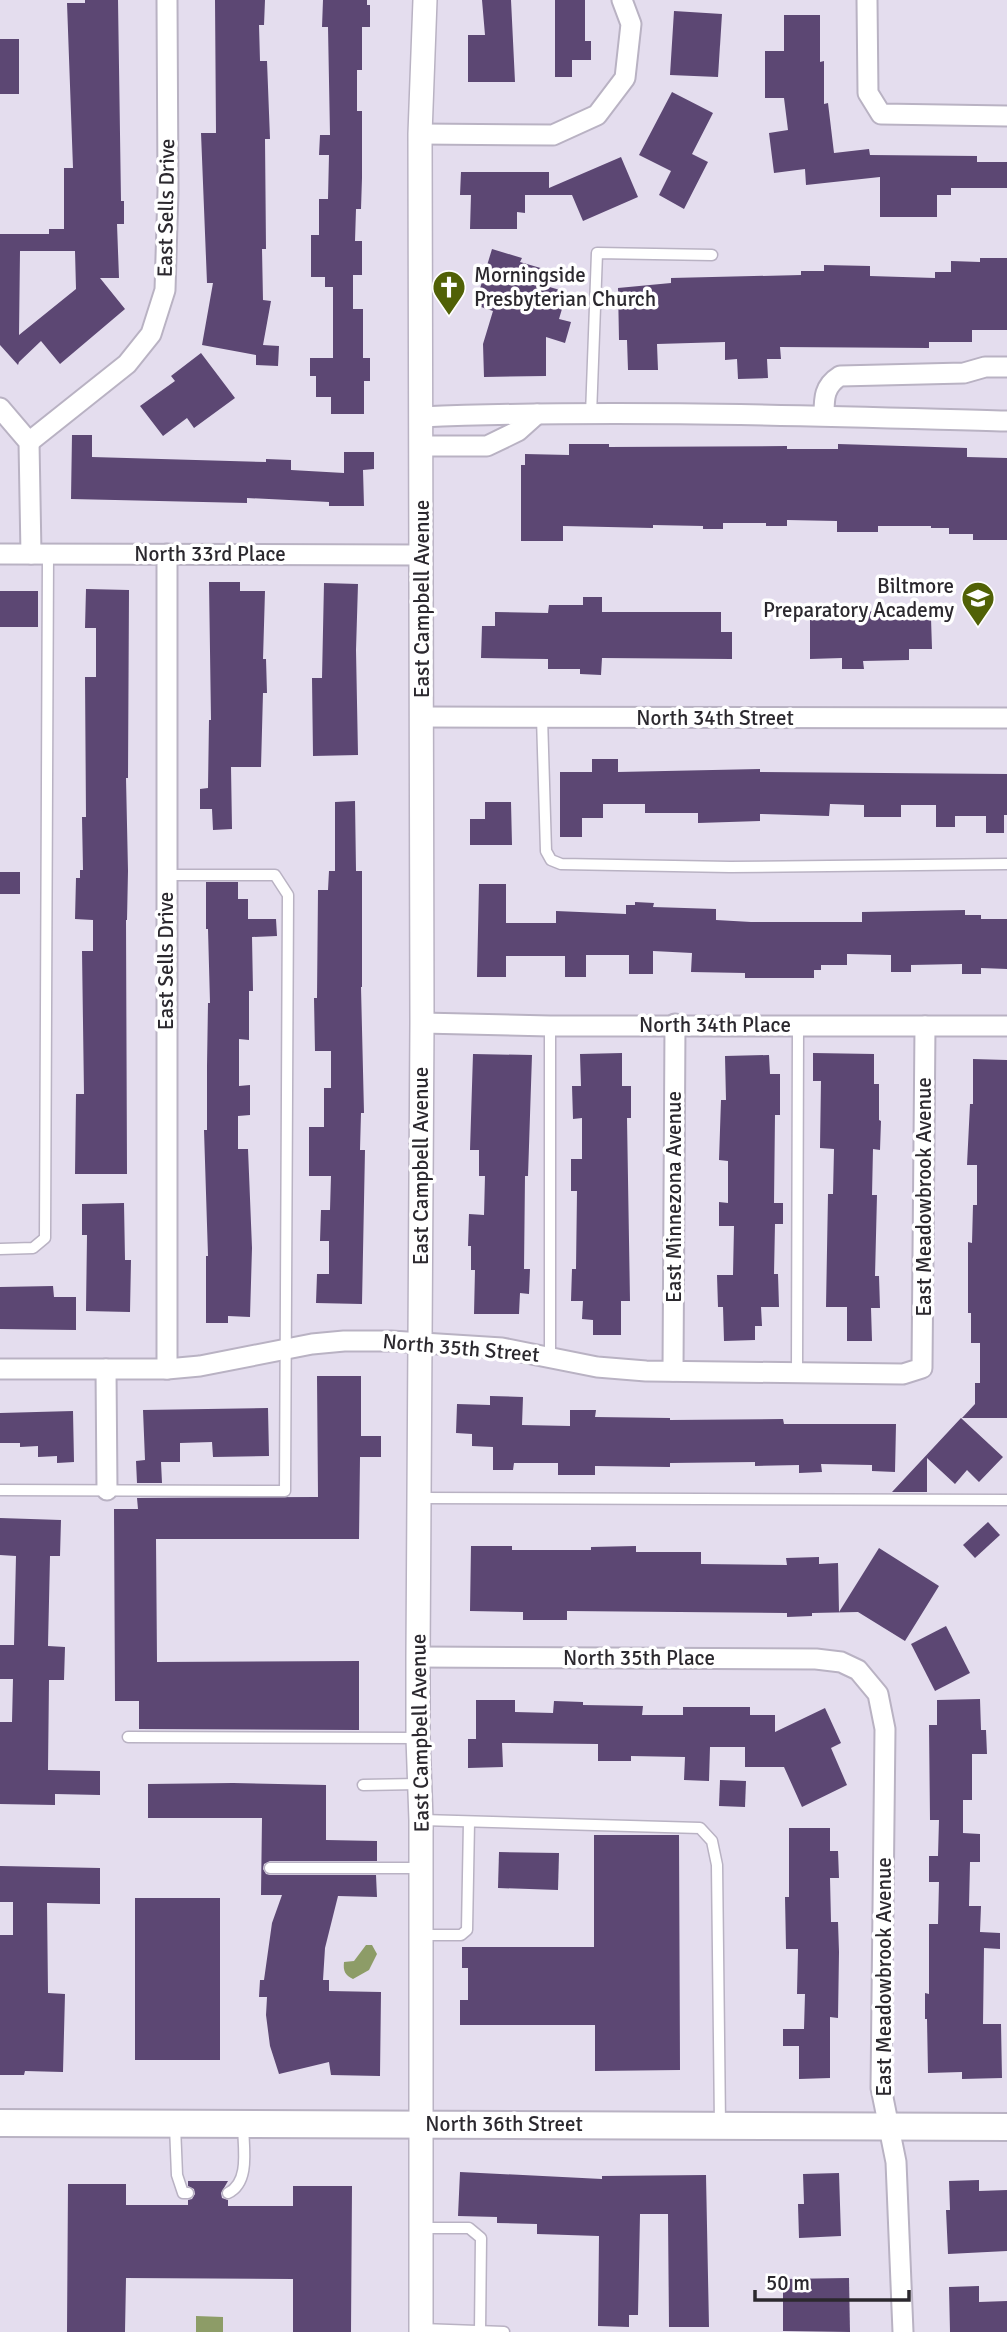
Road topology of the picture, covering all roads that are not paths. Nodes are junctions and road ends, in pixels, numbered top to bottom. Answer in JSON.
{"nodes":[{"id":1,"x":167,"y":0,"type":"edge"},
{"id":2,"x":425,"y":0,"type":"edge"},
{"id":3,"x":622,"y":0,"type":"edge"},
{"id":4,"x":867,"y":0,"type":"edge"},
{"id":5,"x":1007,"y":116,"type":"edge"},
{"id":6,"x":420,"y":134,"type":"junction"},
{"id":7,"x":712,"y":255,"type":"dead end"},
{"id":8,"x":1007,"y":366,"type":"edge"},
{"id":9,"x":0,"y":408,"type":"edge"},
{"id":10,"x":499,"y":414,"type":"junction"},
{"id":11,"x":537,"y":414,"type":"junction"},
{"id":12,"x":592,"y":415,"type":"junction"},
{"id":13,"x":824,"y":415,"type":"junction"},
{"id":14,"x":421,"y":417,"type":"junction"},
{"id":15,"x":1007,"y":421,"type":"edge"},
{"id":16,"x":500,"y":441,"type":"junction"},
{"id":17,"x":29,"y":442,"type":"junction"},
{"id":18,"x":421,"y":446,"type":"junction"},
{"id":19,"x":0,"y":554,"type":"edge"},
{"id":20,"x":40,"y":554,"type":"junction"},
{"id":21,"x":167,"y":554,"type":"junction"},
{"id":22,"x":421,"y":555,"type":"junction"},
{"id":23,"x":422,"y":717,"type":"junction"},
{"id":24,"x":542,"y":717,"type":"junction"},
{"id":25,"x":1007,"y":718,"type":"edge"},
{"id":26,"x":1007,"y":864,"type":"edge"},
{"id":27,"x":166,"y":875,"type":"junction"},
{"id":28,"x":422,"y":1023,"type":"junction"},
{"id":29,"x":675,"y":1024,"type":"junction"},
{"id":30,"x":798,"y":1025,"type":"junction"},
{"id":31,"x":550,"y":1026,"type":"junction"},
{"id":32,"x":925,"y":1026,"type":"junction"},
{"id":33,"x":1007,"y":1026,"type":"edge"},
{"id":34,"x":0,"y":1249,"type":"edge"},
{"id":35,"x":420,"y":1343,"type":"junction"},
{"id":36,"x":285,"y":1349,"type":"junction"},
{"id":37,"x":550,"y":1356,"type":"junction"},
{"id":38,"x":922,"y":1368,"type":"joint"},
{"id":39,"x":0,"y":1369,"type":"edge"},
{"id":40,"x":106,"y":1369,"type":"junction"},
{"id":41,"x":167,"y":1369,"type":"junction"},
{"id":42,"x":673,"y":1371,"type":"junction"},
{"id":43,"x":797,"y":1372,"type":"junction"},
{"id":44,"x":0,"y":1490,"type":"edge"},
{"id":45,"x":107,"y":1490,"type":"junction"},
{"id":46,"x":418,"y":1498,"type":"junction"},
{"id":47,"x":1007,"y":1500,"type":"edge"},
{"id":48,"x":418,"y":1657,"type":"junction"},
{"id":49,"x":858,"y":1670,"type":"joint"},
{"id":50,"x":128,"y":1737,"type":"dead end"},
{"id":51,"x":418,"y":1738,"type":"junction"},
{"id":52,"x":363,"y":1784,"type":"dead end"},
{"id":53,"x":419,"y":1784,"type":"junction"},
{"id":54,"x":421,"y":1820,"type":"junction"},
{"id":55,"x":469,"y":1822,"type":"junction"},
{"id":56,"x":270,"y":1868,"type":"dead end"},
{"id":57,"x":421,"y":1868,"type":"junction"},
{"id":58,"x":421,"y":1935,"type":"junction"},
{"id":59,"x":0,"y":2123,"type":"edge"},
{"id":60,"x":243,"y":2123,"type":"junction"},
{"id":61,"x":175,"y":2124,"type":"junction"},
{"id":62,"x":421,"y":2124,"type":"junction"},
{"id":63,"x":720,"y":2125,"type":"junction"},
{"id":64,"x":889,"y":2127,"type":"junction"},
{"id":65,"x":1007,"y":2127,"type":"edge"},
{"id":66,"x":188,"y":2193,"type":"dead end"},
{"id":67,"x":228,"y":2193,"type":"dead end"},
{"id":68,"x":421,"y":2228,"type":"junction"},
{"id":69,"x":421,"y":2331,"type":"edge"},
{"id":70,"x":480,"y":2331,"type":"edge"},
{"id":71,"x":504,"y":2332,"type":"edge"},
{"id":72,"x":903,"y":2332,"type":"edge"}],
"edges":[{"from":1,"to":17,"type":"street","name":"East Sells Drive"},
{"from":2,"to":6,"type":"street","name":"East Campbell Avenue"},
{"from":3,"to":6,"type":"street"},
{"from":4,"to":5,"type":"street"},
{"from":6,"to":14,"type":"street","name":"East Campbell Avenue"},
{"from":7,"to":12,"type":"lane"},
{"from":8,"to":13,"type":"street"},
{"from":9,"to":17,"type":"street"},
{"from":10,"to":11,"type":"street"},
{"from":10,"to":14,"type":"street"},
{"from":10,"to":16,"type":"street"},
{"from":11,"to":12,"type":"street"},
{"from":11,"to":16,"type":"street"},
{"from":12,"to":13,"type":"street"},
{"from":13,"to":15,"type":"street"},
{"from":14,"to":18,"type":"street","name":"East Campbell Avenue"},
{"from":16,"to":18,"type":"street"},
{"from":17,"to":20,"type":"street"},
{"from":18,"to":22,"type":"street","name":"East Campbell Avenue"},
{"from":19,"to":20,"type":"street","name":"North 33rd Place"},
{"from":20,"to":21,"type":"street","name":"North 33rd Place"},
{"from":20,"to":34,"type":"lane"},
{"from":21,"to":22,"type":"street","name":"North 33rd Place"},
{"from":21,"to":27,"type":"street","name":"East Sells Drive"},
{"from":22,"to":23,"type":"street","name":"East Campbell Avenue"},
{"from":23,"to":24,"type":"street","name":"North 34th Street"},
{"from":23,"to":28,"type":"street","name":"East Campbell Avenue"},
{"from":24,"to":25,"type":"street","name":"North 34th Street"},
{"from":24,"to":26,"type":"lane"},
{"from":27,"to":36,"type":"lane"},
{"from":27,"to":41,"type":"street","name":"East Sells Drive"},
{"from":28,"to":31,"type":"street","name":"North 34th Place"},
{"from":28,"to":35,"type":"street","name":"East Campbell Avenue"},
{"from":29,"to":30,"type":"street","name":"North 34th Place"},
{"from":29,"to":31,"type":"street","name":"North 34th Place"},
{"from":29,"to":42,"type":"street","name":"East Minnezona Avenue"},
{"from":30,"to":32,"type":"street","name":"North 34th Place"},
{"from":30,"to":43,"type":"lane"},
{"from":31,"to":37,"type":"lane"},
{"from":32,"to":33,"type":"street","name":"North 34th Place"},
{"from":32,"to":38,"type":"street","name":"East Meadowbrook Avenue"},
{"from":35,"to":36,"type":"street","name":"North 35th Street"},
{"from":35,"to":37,"type":"street","name":"North 35th Street"},
{"from":35,"to":46,"type":"street","name":"East Campbell Avenue"},
{"from":36,"to":41,"type":"street","name":"North 35th Street"},
{"from":36,"to":45,"type":"lane"},
{"from":37,"to":42,"type":"street","name":"North 35th Street"},
{"from":38,"to":43,"type":"street","name":"North 35th Street"},
{"from":39,"to":40,"type":"street","name":"North 35th Street"},
{"from":40,"to":41,"type":"street","name":"North 35th Street"},
{"from":40,"to":45,"type":"street"},
{"from":42,"to":43,"type":"street","name":"North 35th Street"},
{"from":44,"to":45,"type":"lane"},
{"from":46,"to":47,"type":"lane"},
{"from":46,"to":48,"type":"street","name":"East Campbell Avenue"},
{"from":48,"to":49,"type":"street","name":"North 35th Place"},
{"from":48,"to":51,"type":"street","name":"East Campbell Avenue"},
{"from":49,"to":64,"type":"street","name":"East Meadowbrook Avenue"},
{"from":50,"to":51,"type":"lane"},
{"from":51,"to":53,"type":"street","name":"East Campbell Avenue"},
{"from":52,"to":53,"type":"lane"},
{"from":53,"to":54,"type":"street","name":"East Campbell Avenue"},
{"from":54,"to":55,"type":"lane"},
{"from":54,"to":57,"type":"street","name":"East Campbell Avenue"},
{"from":55,"to":58,"type":"lane"},
{"from":55,"to":63,"type":"lane"},
{"from":56,"to":57,"type":"lane"},
{"from":57,"to":58,"type":"street","name":"East Campbell Avenue"},
{"from":58,"to":62,"type":"street","name":"East Campbell Avenue"},
{"from":59,"to":61,"type":"main road","name":"North 36th Street"},
{"from":60,"to":61,"type":"main road","name":"North 36th Street"},
{"from":60,"to":62,"type":"main road","name":"North 36th Street"},
{"from":60,"to":67,"type":"lane"},
{"from":61,"to":66,"type":"lane"},
{"from":62,"to":63,"type":"main road","name":"North 36th Street"},
{"from":62,"to":68,"type":"street","name":"East Campbell Avenue"},
{"from":63,"to":64,"type":"main road","name":"North 36th Street"},
{"from":64,"to":65,"type":"main road","name":"North 36th Street"},
{"from":64,"to":72,"type":"street","name":"East Meadowbrook Avenue"},
{"from":68,"to":69,"type":"street","name":"East Campbell Avenue"},
{"from":68,"to":70,"type":"lane"},
{"from":69,"to":70,"type":"lane"},
{"from":70,"to":71,"type":"lane"}]}
